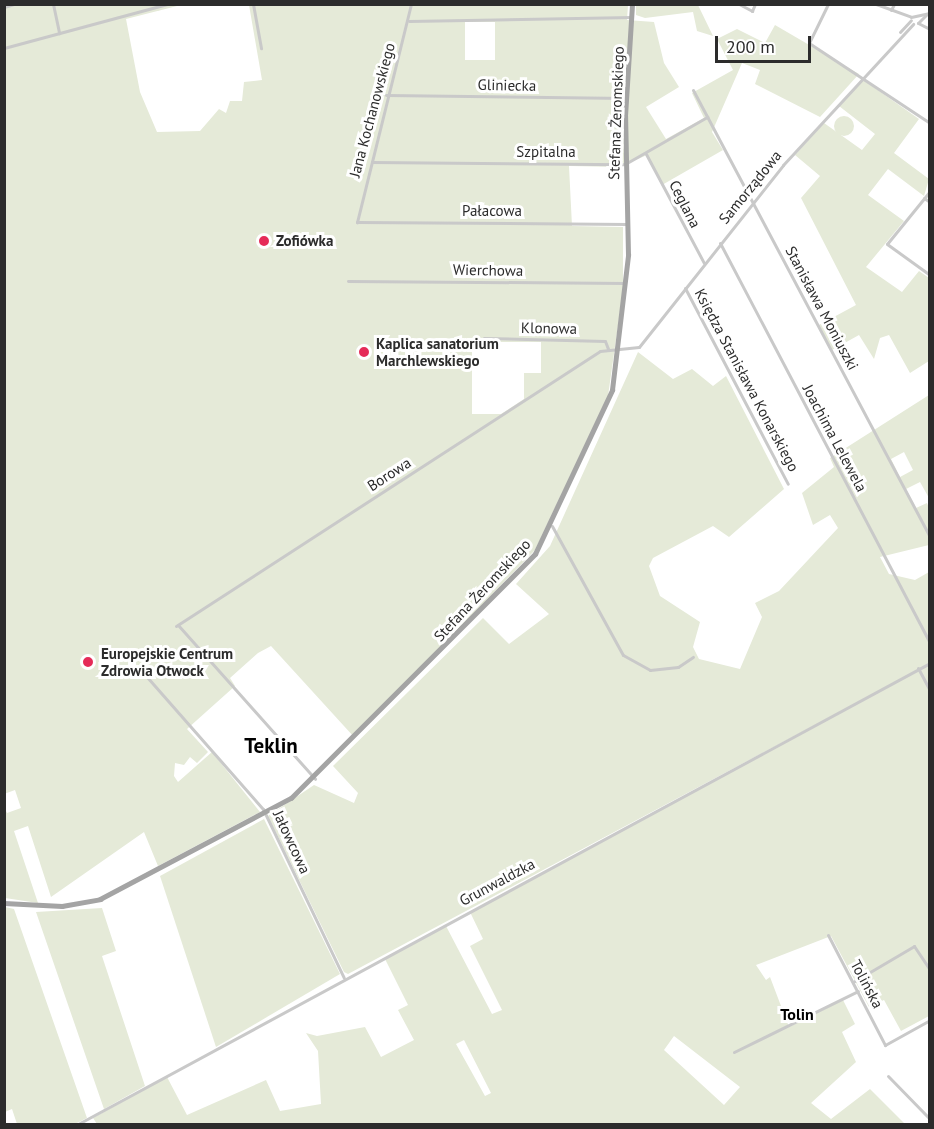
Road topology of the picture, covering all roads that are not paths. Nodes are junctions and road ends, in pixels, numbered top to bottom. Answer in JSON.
{"nodes":[{"id":1,"x":14,"y":4,"type":"edge"},
{"id":2,"x":53,"y":4,"type":"edge"},
{"id":3,"x":167,"y":4,"type":"edge"},
{"id":4,"x":253,"y":4,"type":"edge"},
{"id":5,"x":411,"y":4,"type":"edge"},
{"id":6,"x":632,"y":4,"type":"edge"},
{"id":7,"x":739,"y":4,"type":"edge"},
{"id":8,"x":755,"y":4,"type":"edge"},
{"id":9,"x":828,"y":4,"type":"edge"},
{"id":10,"x":876,"y":4,"type":"edge"},
{"id":11,"x":894,"y":4,"type":"edge"},
{"id":12,"x":4,"y":7,"type":"edge"},
{"id":13,"x":891,"y":10,"type":"junction"},
{"id":14,"x":929,"y":13,"type":"edge"},
{"id":15,"x":632,"y":17,"type":"junction"},
{"id":16,"x":912,"y":20,"type":"junction"},
{"id":17,"x":918,"y":20,"type":"junction"},
{"id":18,"x":408,"y":21,"type":"junction"},
{"id":19,"x":930,"y":29,"type":"edge"},
{"id":20,"x":59,"y":33,"type":"junction"},
{"id":21,"x":4,"y":48,"type":"edge"},
{"id":22,"x":261,"y":48,"type":"dead end"},
{"id":23,"x":862,"y":74,"type":"junction"},
{"id":24,"x":693,"y":90,"type":"dead end"},
{"id":25,"x":386,"y":95,"type":"junction"},
{"id":26,"x":627,"y":98,"type":"junction"},
{"id":27,"x":708,"y":117,"type":"junction"},
{"id":28,"x":930,"y":123,"type":"edge"},
{"id":29,"x":646,"y":154,"type":"junction"},
{"id":30,"x":372,"y":162,"type":"junction"},
{"id":31,"x":625,"y":164,"type":"junction"},
{"id":32,"x":930,"y":191,"type":"edge"},
{"id":33,"x":924,"y":198,"type":"junction"},
{"id":34,"x":930,"y":202,"type":"edge"},
{"id":35,"x":753,"y":203,"type":"junction"},
{"id":36,"x":357,"y":222,"type":"joint"},
{"id":37,"x":627,"y":224,"type":"junction"},
{"id":38,"x":720,"y":243,"type":"junction"},
{"id":39,"x":704,"y":263,"type":"junction"},
{"id":40,"x":930,"y":275,"type":"edge"},
{"id":41,"x":348,"y":281,"type":"dead end"},
{"id":42,"x":627,"y":283,"type":"junction"},
{"id":43,"x":685,"y":288,"type":"junction"},
{"id":44,"x":484,"y":338,"type":"dead end"},
{"id":45,"x":608,"y":349,"type":"junction"},
{"id":46,"x":618,"y":350,"type":"junction"},
{"id":47,"x":788,"y":484,"type":"dead end"},
{"id":48,"x":552,"y":526,"type":"junction"},
{"id":49,"x":930,"y":537,"type":"edge"},
{"id":50,"x":930,"y":643,"type":"edge"},
{"id":51,"x":693,"y":657,"type":"dead end"},
{"id":52,"x":930,"y":663,"type":"edge"},
{"id":53,"x":918,"y":668,"type":"junction"},
{"id":54,"x":147,"y":677,"type":"dead end"},
{"id":55,"x":930,"y":691,"type":"edge"},
{"id":56,"x":315,"y":779,"type":"junction"},
{"id":57,"x":265,"y":813,"type":"junction"},
{"id":58,"x":4,"y":903,"type":"edge"},
{"id":59,"x":828,"y":935,"type":"dead end"},
{"id":60,"x":930,"y":970,"type":"edge"},
{"id":61,"x":345,"y":978,"type":"junction"},
{"id":62,"x":853,"y":982,"type":"junction"},
{"id":63,"x":858,"y":991,"type":"junction"},
{"id":64,"x":930,"y":1020,"type":"edge"},
{"id":65,"x":734,"y":1052,"type":"dead end"},
{"id":66,"x":888,"y":1076,"type":"dead end"},
{"id":67,"x":930,"y":1119,"type":"edge"},
{"id":68,"x":78,"y":1125,"type":"edge"}],
"edges":[{"from":1,"to":12,"type":"street"},
{"from":2,"to":20,"type":"street"},
{"from":3,"to":20,"type":"street"},
{"from":4,"to":22,"type":"street"},
{"from":5,"to":18,"type":"street","name":"Jana Kochanowskiego"},
{"from":6,"to":15,"type":"main road","name":"Stefana Żeromskiego"},
{"from":7,"to":8,"type":"street"},
{"from":9,"to":23,"type":"street"},
{"from":10,"to":13,"type":"street"},
{"from":11,"to":13,"type":"street"},
{"from":13,"to":16,"type":"street"},
{"from":14,"to":17,"type":"street"},
{"from":15,"to":18,"type":"street"},
{"from":15,"to":26,"type":"main road","name":"Stefana Żeromskiego"},
{"from":16,"to":17,"type":"street"},
{"from":16,"to":17,"type":"street"},
{"from":16,"to":23,"type":"street","name":"Samorządowa"},
{"from":17,"to":19,"type":"street"},
{"from":18,"to":25,"type":"street","name":"Jana Kochanowskiego"},
{"from":20,"to":21,"type":"street"},
{"from":23,"to":28,"type":"street"},
{"from":23,"to":35,"type":"street","name":"Samorządowa"},
{"from":24,"to":27,"type":"street","name":"Stanisława Moniuszki"},
{"from":25,"to":26,"type":"street","name":"Gliniecka"},
{"from":25,"to":30,"type":"street","name":"Jana Kochanowskiego"},
{"from":26,"to":31,"type":"main road","name":"Stefana Żeromskiego"},
{"from":27,"to":29,"type":"street","name":"Szpitalna"},
{"from":27,"to":35,"type":"street","name":"Stanisława Moniuszki"},
{"from":29,"to":31,"type":"street","name":"Szpitalna"},
{"from":29,"to":39,"type":"street","name":"Ceglana"},
{"from":30,"to":31,"type":"street","name":"Szpitalna"},
{"from":30,"to":36,"type":"street","name":"Jana Kochanowskiego"},
{"from":31,"to":37,"type":"main road","name":"Stefana Żeromskiego"},
{"from":32,"to":33,"type":"street"},
{"from":33,"to":34,"type":"street"},
{"from":33,"to":40,"type":"street"},
{"from":35,"to":38,"type":"street","name":"Samorządowa"},
{"from":35,"to":49,"type":"street","name":"Stanisława Moniuszki"},
{"from":36,"to":37,"type":"street","name":"Pałacowa"},
{"from":37,"to":42,"type":"main road","name":"Stefana Żeromskiego"},
{"from":38,"to":39,"type":"street","name":"Samorządowa"},
{"from":38,"to":50,"type":"street","name":"Joachima Lelewela"},
{"from":39,"to":43,"type":"street","name":"Samorządowa"},
{"from":41,"to":42,"type":"street","name":"Wierchowa"},
{"from":42,"to":46,"type":"main road","name":"Stefana Żeromskiego"},
{"from":43,"to":46,"type":"street","name":"Samorządowa"},
{"from":43,"to":47,"type":"street","name":"Księdza Stanisława Konarskiego"},
{"from":44,"to":45,"type":"street","name":"Klonowa"},
{"from":45,"to":46,"type":"street"},
{"from":45,"to":56,"type":"street","name":"Borowa"},
{"from":46,"to":48,"type":"main road","name":"Stefana Żeromskiego"},
{"from":48,"to":51,"type":"street"},
{"from":48,"to":56,"type":"main road","name":"Stefana Żeromskiego"},
{"from":52,"to":53,"type":"street","name":"Grunwaldzka"},
{"from":53,"to":55,"type":"street"},
{"from":53,"to":61,"type":"street","name":"Grunwaldzka"},
{"from":54,"to":57,"type":"street","name":"Jałowcowa"},
{"from":56,"to":57,"type":"main road","name":"Stefana Żeromskiego"},
{"from":57,"to":58,"type":"main road","name":"Stefana Żeromskiego"},
{"from":57,"to":61,"type":"street","name":"Jałowcowa"},
{"from":59,"to":62,"type":"street","name":"Tolińska"},
{"from":60,"to":62,"type":"street"},
{"from":61,"to":68,"type":"street","name":"Grunwaldzka"},
{"from":62,"to":63,"type":"street","name":"Tolińska"},
{"from":63,"to":64,"type":"street","name":"Tolińska"},
{"from":63,"to":65,"type":"street"},
{"from":66,"to":67,"type":"street"}]}
